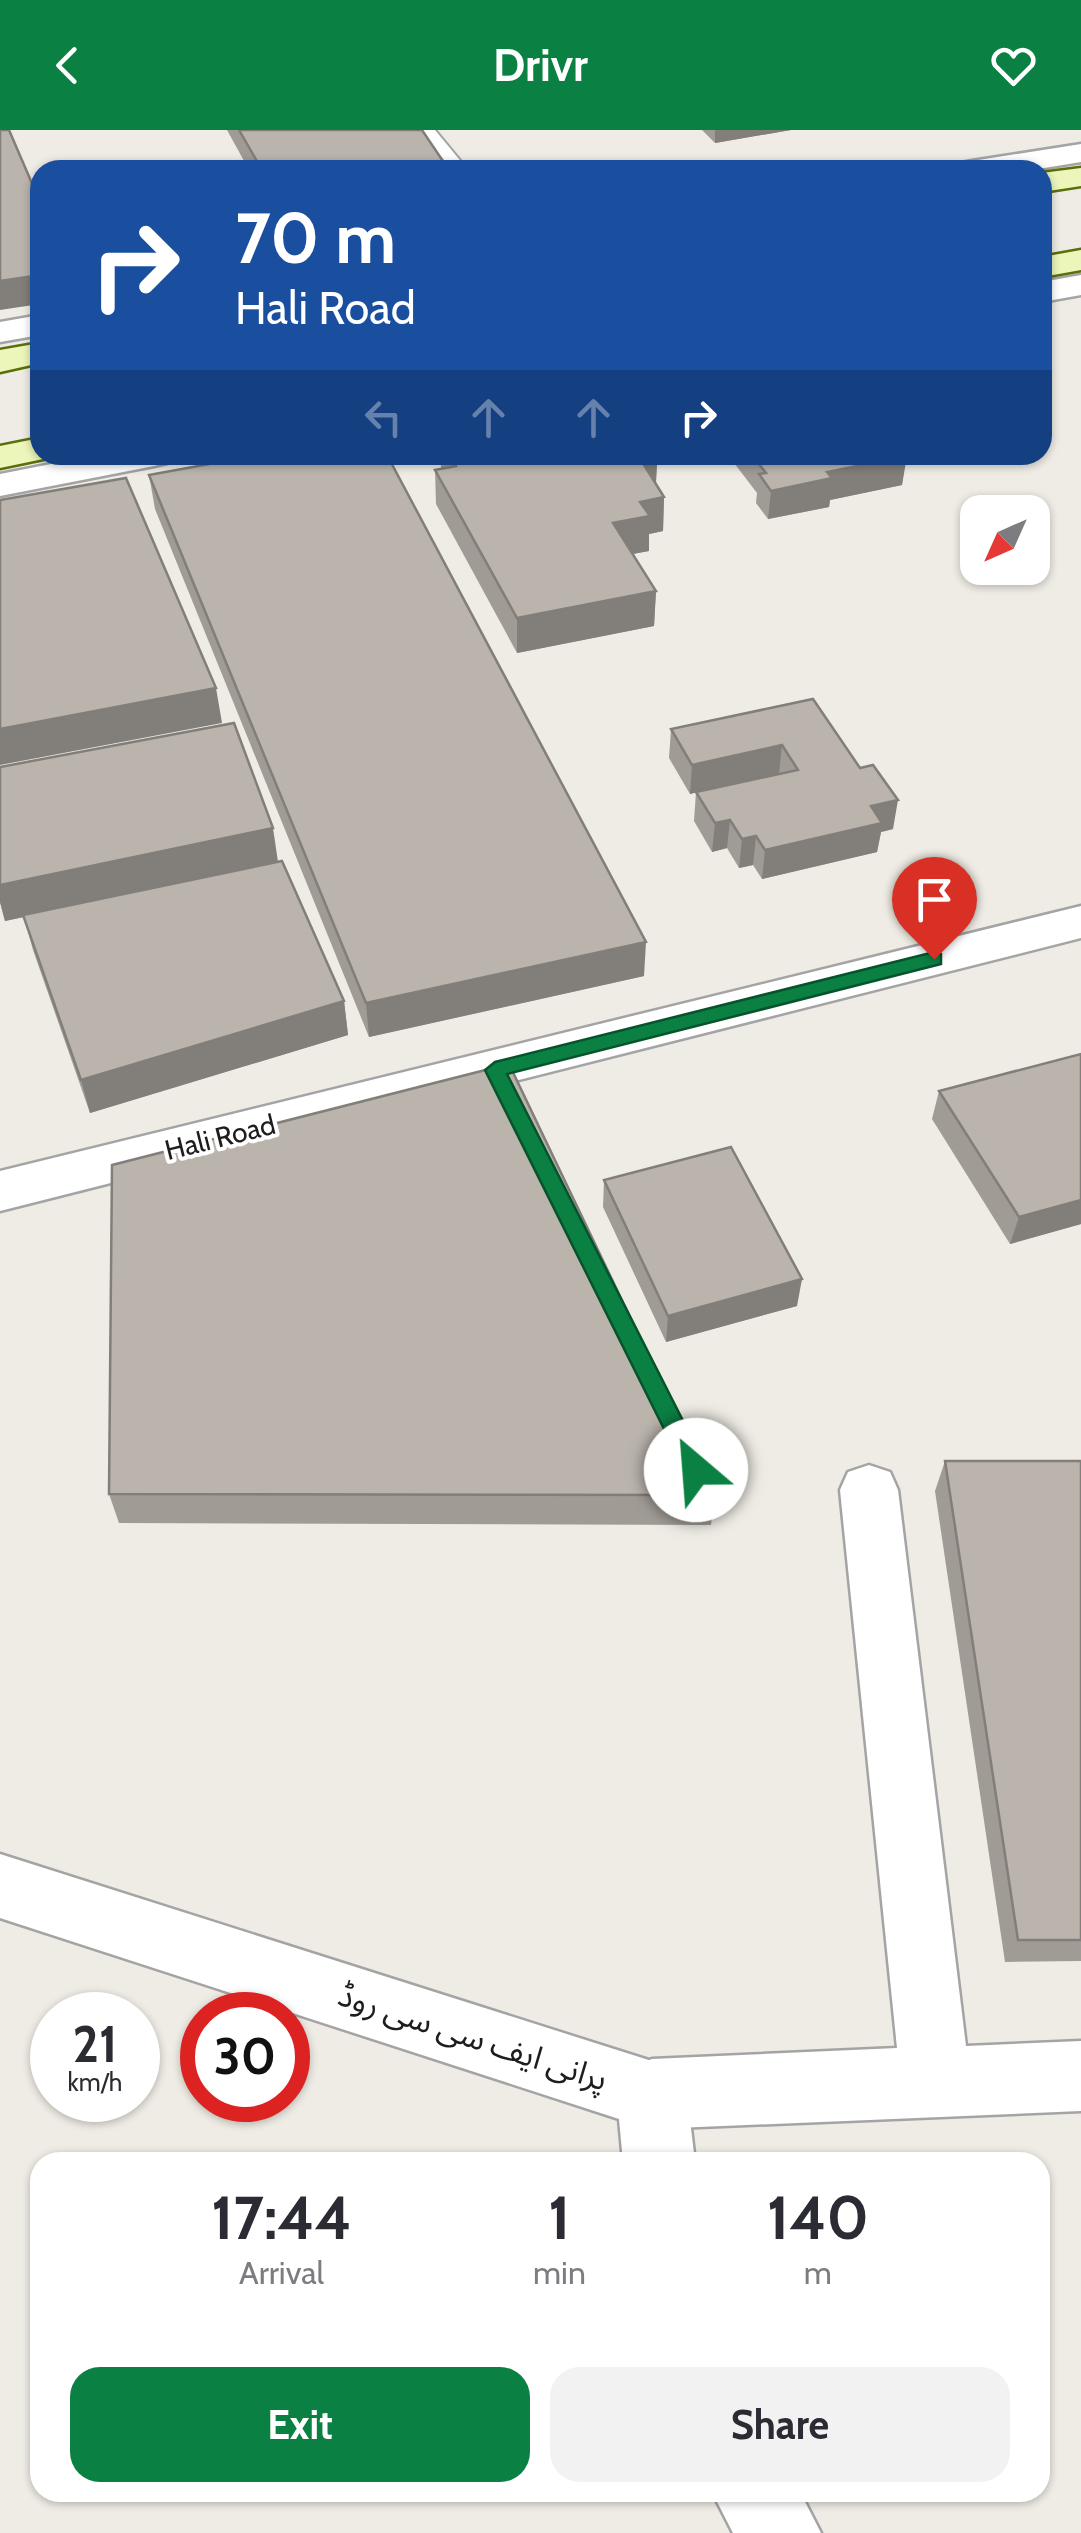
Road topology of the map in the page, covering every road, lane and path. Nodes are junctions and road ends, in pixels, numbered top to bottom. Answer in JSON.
{"nodes":[{"id":1,"x":428,"y":130,"type":"edge"},
{"id":2,"x":1081,"y":153,"type":"edge"},
{"id":3,"x":452,"y":160,"type":"edge"},
{"id":4,"x":1036,"y":160,"type":"edge"},
{"id":5,"x":1081,"y":177,"type":"edge"},
{"id":6,"x":1052,"y":181,"type":"edge"},
{"id":7,"x":1081,"y":260,"type":"edge"},
{"id":8,"x":1052,"y":265,"type":"edge"},
{"id":9,"x":1081,"y":285,"type":"edge"},
{"id":10,"x":1052,"y":290,"type":"edge"},
{"id":11,"x":30,"y":327,"type":"edge"},
{"id":12,"x":0,"y":332,"type":"edge"},
{"id":13,"x":30,"y":356,"type":"edge"},
{"id":14,"x":0,"y":360,"type":"edge"},
{"id":15,"x":30,"y":452,"type":"edge"},
{"id":16,"x":0,"y":457,"type":"edge"},
{"id":17,"x":104,"y":465,"type":"edge"},
{"id":18,"x":0,"y":486,"type":"edge"},
{"id":19,"x":1081,"y":922,"type":"edge"},
{"id":20,"x":0,"y":1191,"type":"edge"},
{"id":21,"x":869,"y":1490,"type":"dead end"},
{"id":22,"x":0,"y":1886,"type":"edge"},
{"id":23,"x":1081,"y":2076,"type":"edge"},
{"id":24,"x":936,"y":2084,"type":"junction"},
{"id":25,"x":652,"y":2094,"type":"junction"},
{"id":26,"x":657,"y":2152,"type":"edge"},
{"id":27,"x":758,"y":2502,"type":"edge"},
{"id":28,"x":782,"y":2533,"type":"edge"}],
"edges":[{"from":1,"to":3,"type":"lane"},
{"from":2,"to":4,"type":"street"},
{"from":5,"to":6,"type":"main road"},
{"from":7,"to":8,"type":"main road"},
{"from":9,"to":10,"type":"street"},
{"from":11,"to":12,"type":"street"},
{"from":13,"to":14,"type":"main road"},
{"from":15,"to":16,"type":"main road"},
{"from":17,"to":18,"type":"street"},
{"from":19,"to":20,"type":"street","name":"Hali Road"},
{"from":21,"to":24,"type":"street"},
{"from":22,"to":25,"type":"street","name":"پرانی ایف سی سی روڈ"},
{"from":23,"to":24,"type":"street","name":"پرانی ایف سی سی روڈ"},
{"from":24,"to":25,"type":"street","name":"پرانی ایف سی سی روڈ"},
{"from":25,"to":26,"type":"street"},
{"from":27,"to":28,"type":"street"}]}
